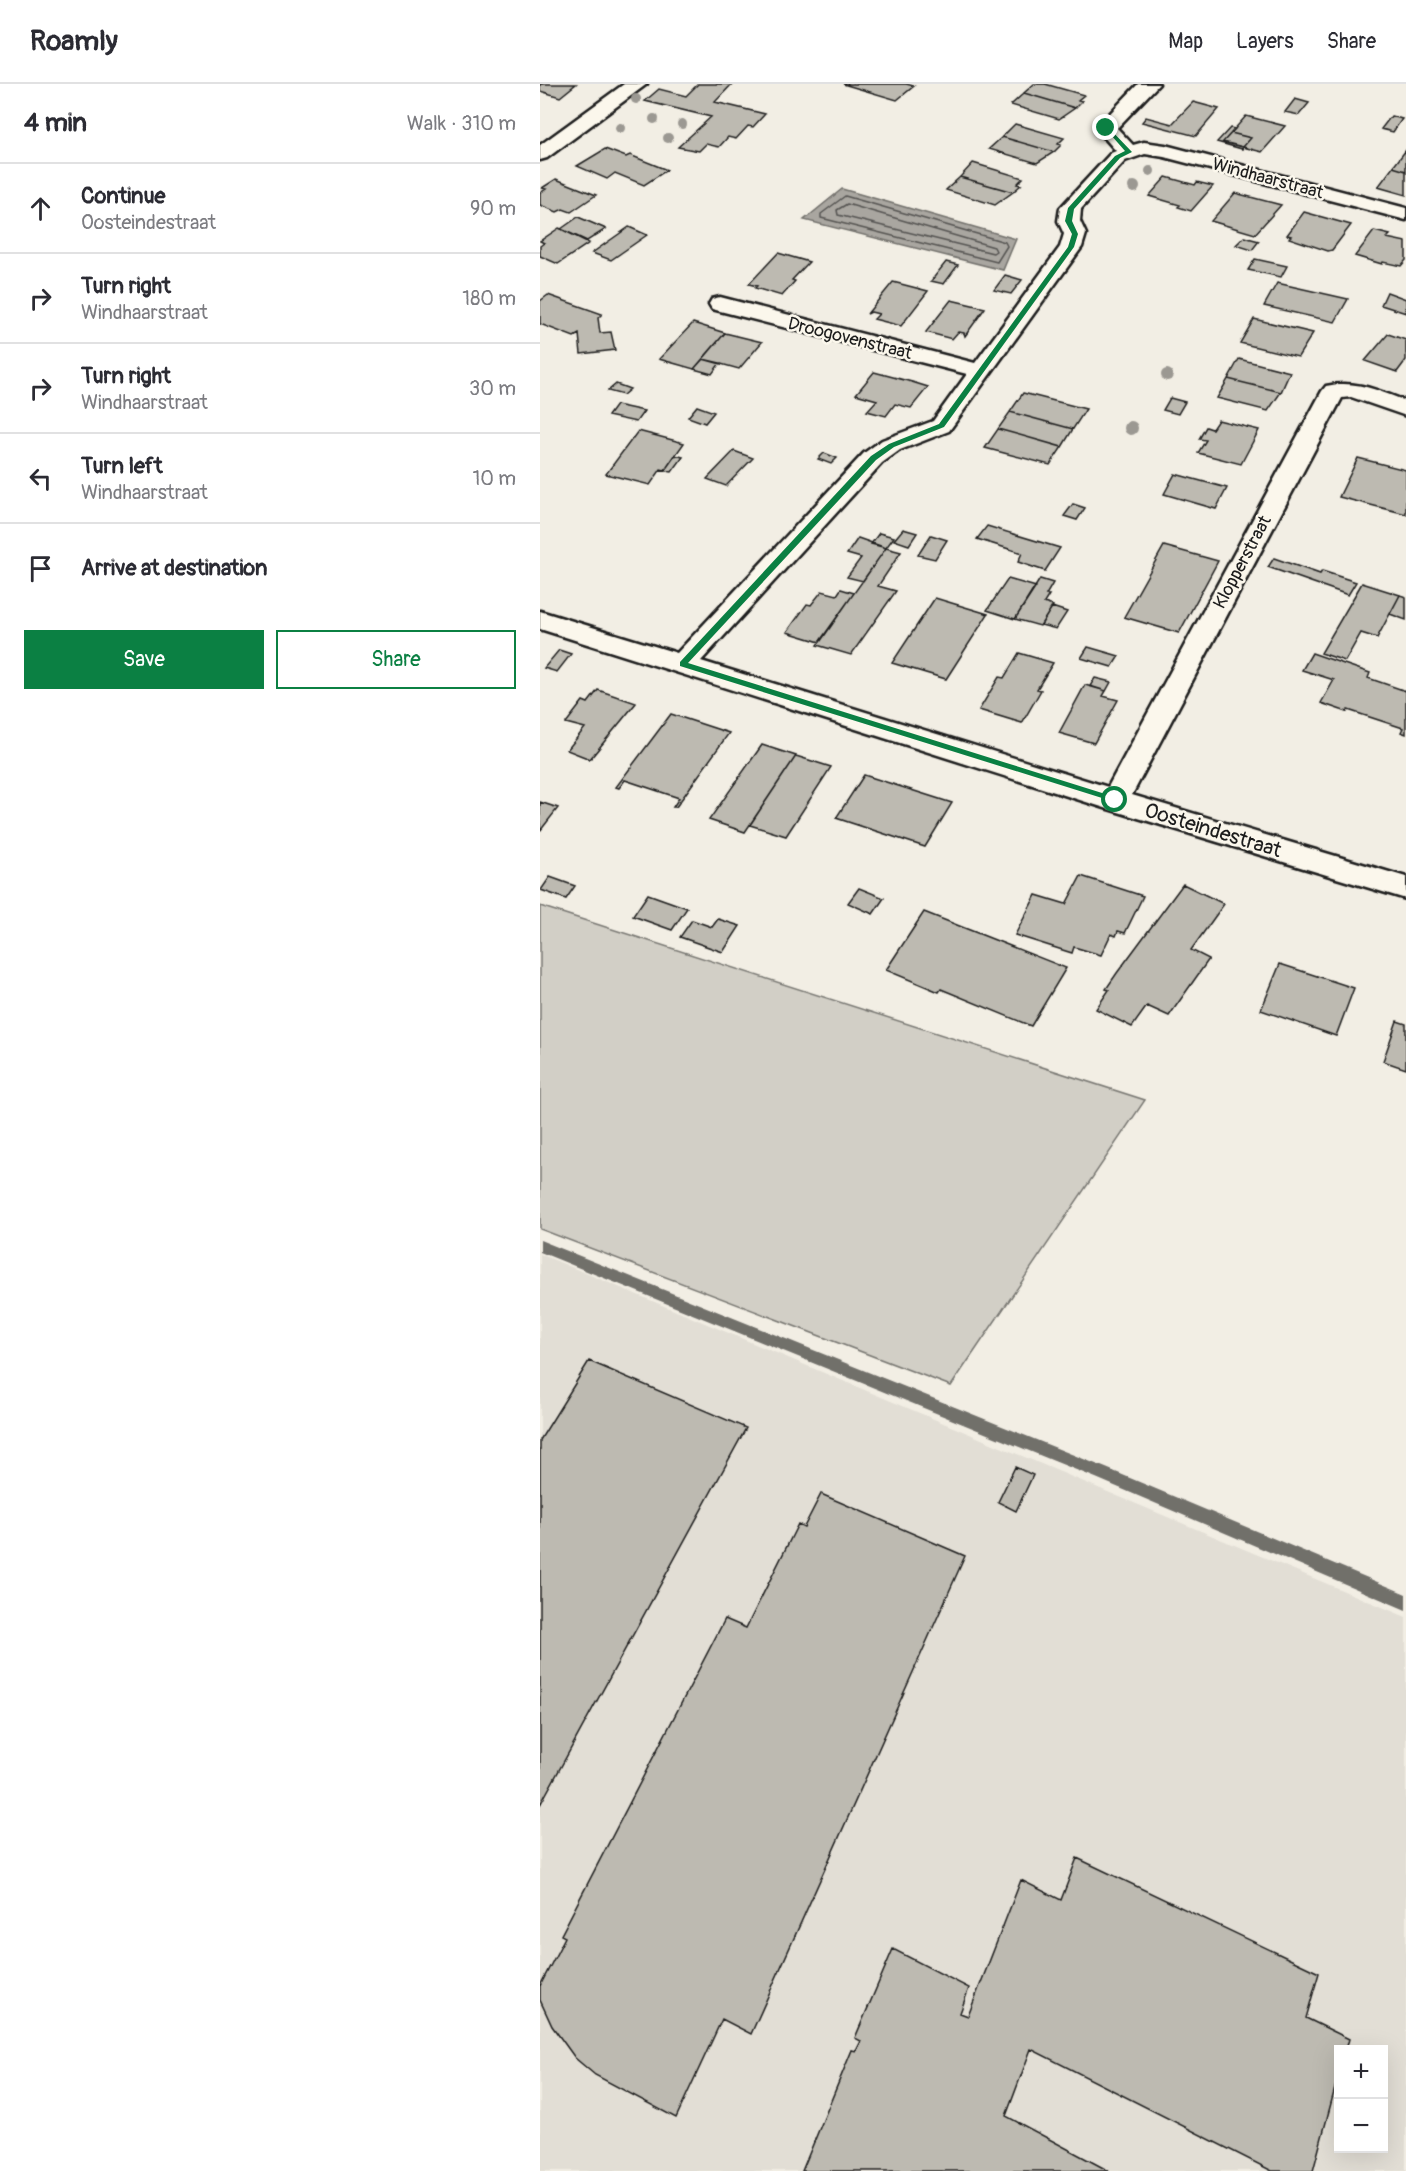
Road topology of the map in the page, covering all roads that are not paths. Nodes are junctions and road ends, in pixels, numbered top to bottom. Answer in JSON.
{"nodes":[{"id":1,"x":637,"y":84,"type":"edge"},
{"id":2,"x":1149,"y":84,"type":"edge"},
{"id":3,"x":1129,"y":152,"type":"junction"},
{"id":4,"x":540,"y":154,"type":"edge"},
{"id":5,"x":1406,"y":214,"type":"edge"},
{"id":6,"x":720,"y":304,"type":"dead end"},
{"id":7,"x":981,"y":371,"type":"junction"},
{"id":8,"x":1406,"y":408,"type":"edge"},
{"id":9,"x":540,"y":620,"type":"edge"},
{"id":10,"x":683,"y":664,"type":"junction"},
{"id":11,"x":1115,"y":800,"type":"junction"},
{"id":12,"x":1406,"y":888,"type":"edge"}],
"edges":[{"from":1,"to":4,"type":"street"},
{"from":2,"to":3,"type":"street"},
{"from":3,"to":5,"type":"street","name":"Windhaarstraat"},
{"from":3,"to":7,"type":"street"},
{"from":6,"to":7,"type":"street","name":"Droogovenstraat"},
{"from":7,"to":10,"type":"street"},
{"from":8,"to":11,"type":"street","name":"Klopperstraat"},
{"from":9,"to":10,"type":"street","name":"Oosteindestraat"},
{"from":10,"to":11,"type":"street","name":"Oosteindestraat"},
{"from":11,"to":12,"type":"street","name":"Oosteindestraat"}]}
